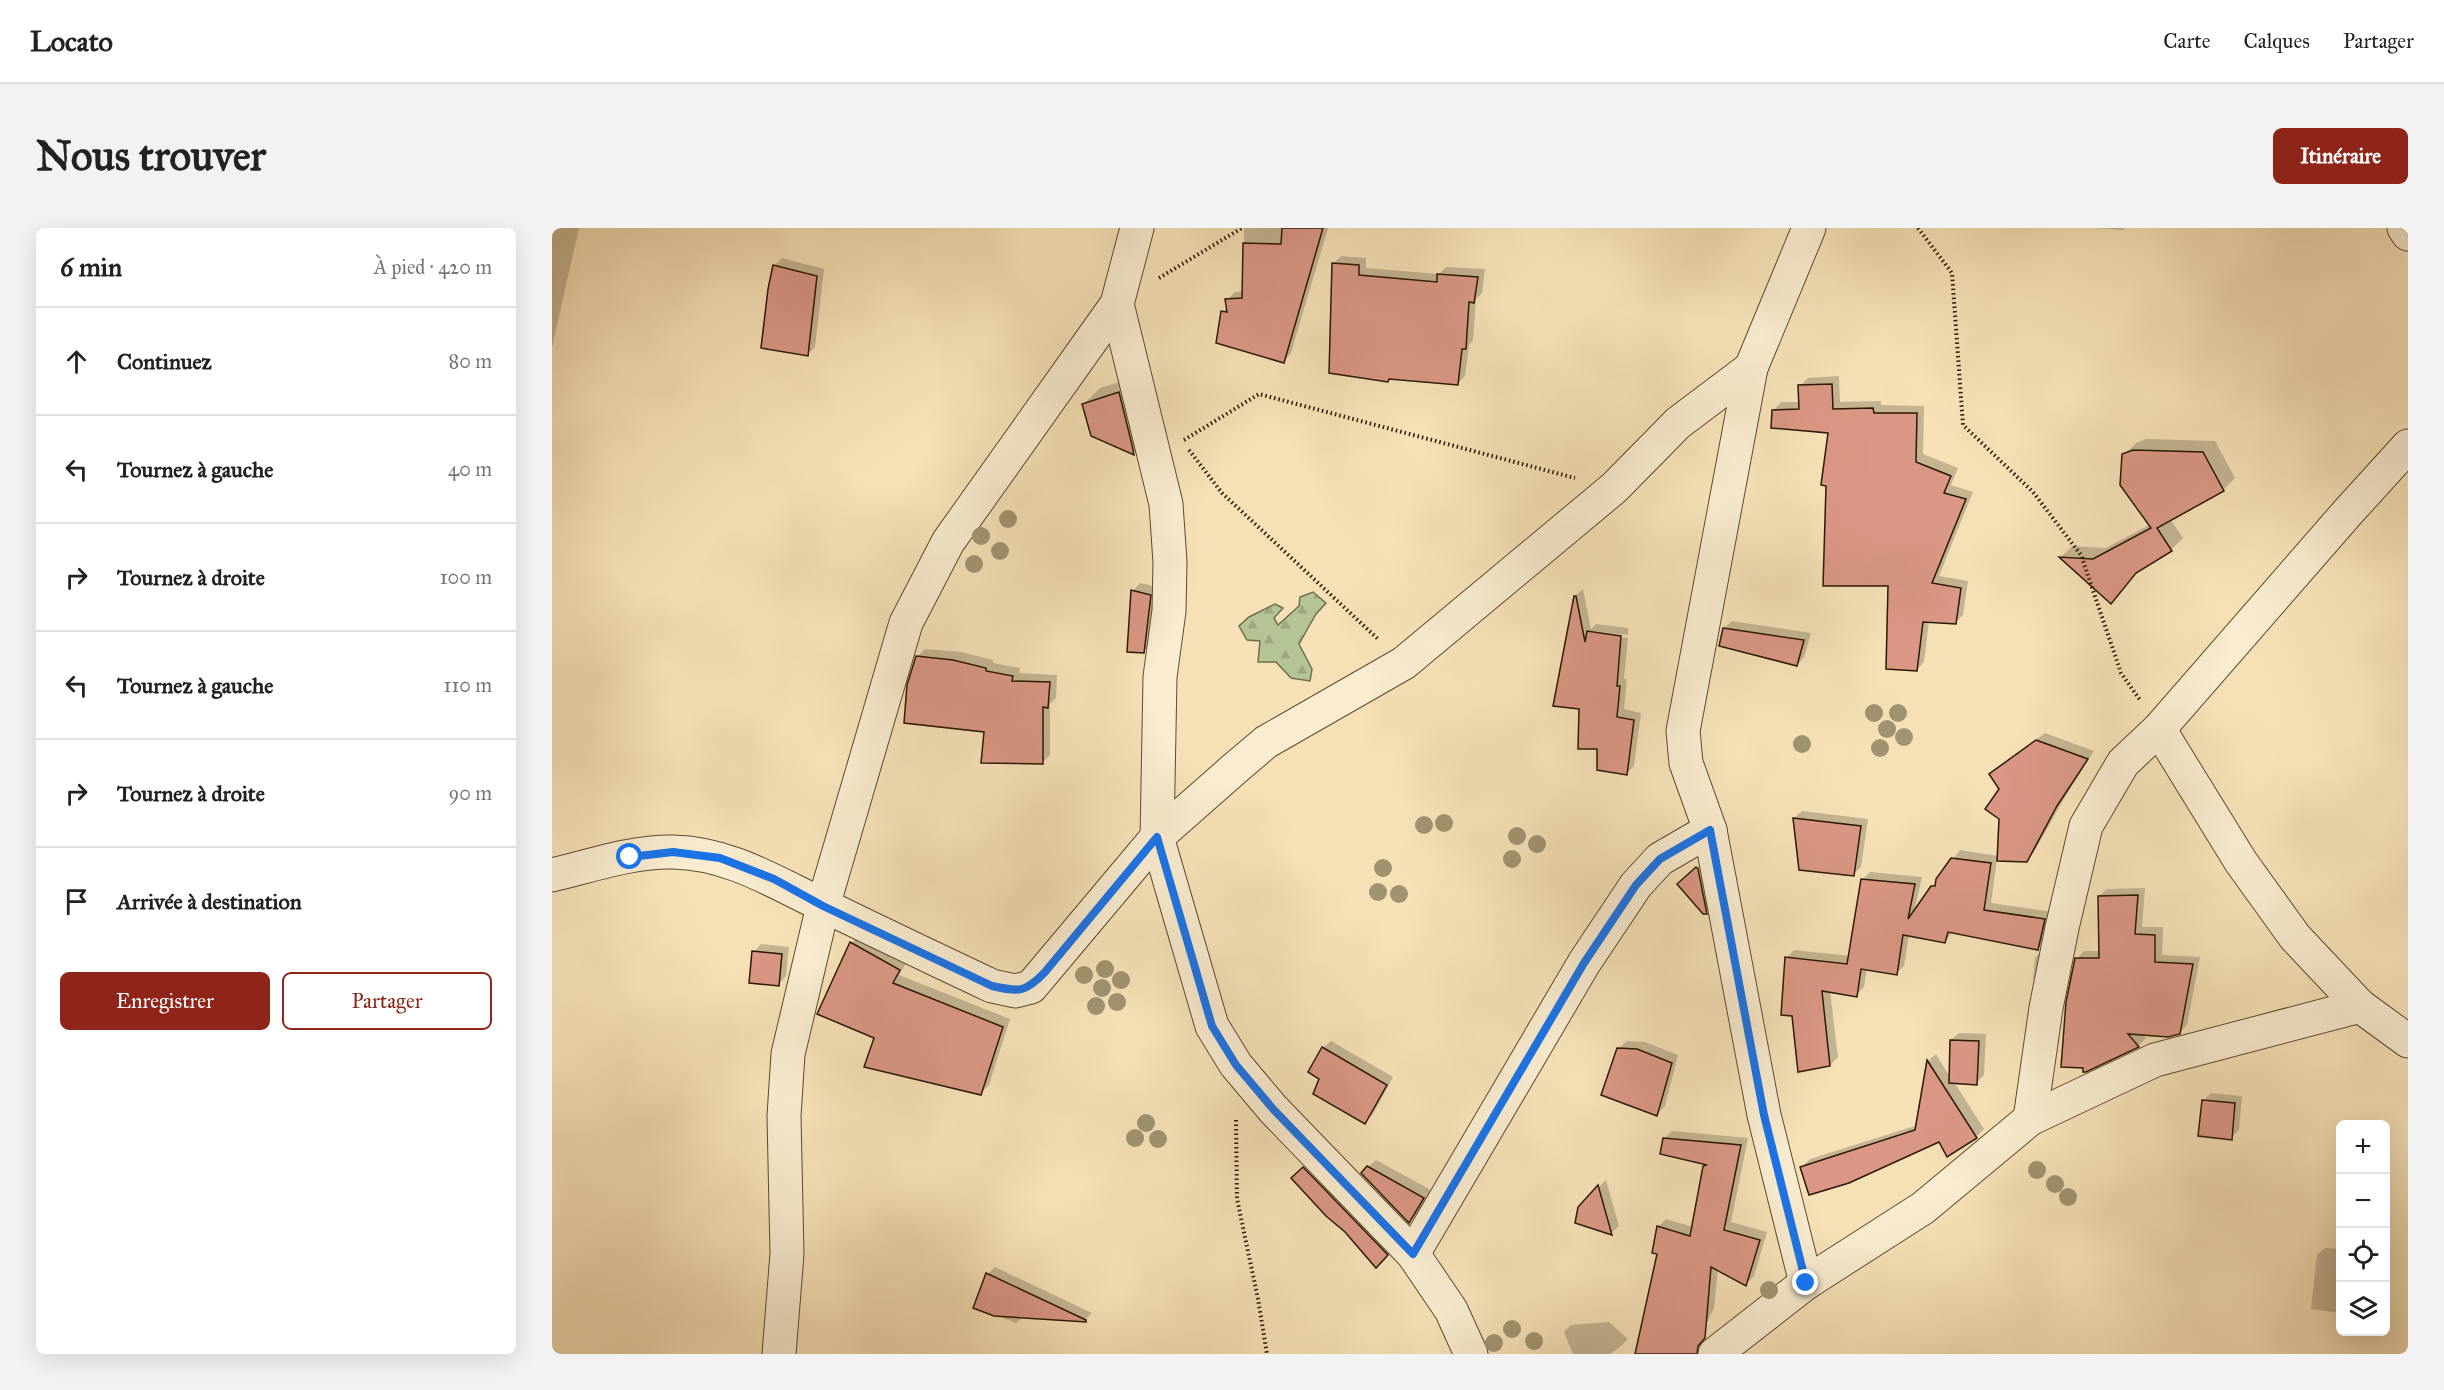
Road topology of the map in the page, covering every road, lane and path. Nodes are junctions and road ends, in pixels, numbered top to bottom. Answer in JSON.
{"nodes":[{"id":1,"x":1137,"y":228,"type":"edge"},
{"id":2,"x":1242,"y":228,"type":"edge"},
{"id":3,"x":1809,"y":228,"type":"edge"},
{"id":4,"x":1918,"y":228,"type":"edge"},
{"id":5,"x":2404,"y":228,"type":"edge"},
{"id":6,"x":2408,"y":234,"type":"edge"},
{"id":7,"x":1117,"y":304,"type":"junction"},
{"id":8,"x":1751,"y":368,"type":"junction"},
{"id":9,"x":2408,"y":446,"type":"edge"},
{"id":10,"x":1614,"y":488,"type":"junction"},
{"id":11,"x":1404,"y":663,"type":"junction"},
{"id":12,"x":2159,"y":729,"type":"junction"},
{"id":13,"x":1710,"y":830,"type":"junction"},
{"id":14,"x":1157,"y":837,"type":"junction"},
{"id":15,"x":552,"y":875,"type":"edge"},
{"id":16,"x":823,"y":906,"type":"junction"},
{"id":17,"x":2360,"y":1006,"type":"junction"},
{"id":18,"x":2408,"y":1041,"type":"edge"},
{"id":19,"x":1236,"y":1065,"type":"junction"},
{"id":20,"x":2030,"y":1119,"type":"junction"},
{"id":21,"x":1413,"y":1254,"type":"junction"},
{"id":22,"x":1806,"y":1283,"type":"junction"},
{"id":23,"x":779,"y":1354,"type":"edge"},
{"id":24,"x":1267,"y":1354,"type":"edge"},
{"id":25,"x":1471,"y":1354,"type":"edge"},
{"id":26,"x":1714,"y":1354,"type":"edge"}],
"edges":[{"from":1,"to":7,"type":"street"},
{"from":2,"to":7,"type":"path"},
{"from":3,"to":8,"type":"street"},
{"from":4,"to":12,"type":"path"},
{"from":5,"to":6,"type":"street"},
{"from":7,"to":14,"type":"street"},
{"from":7,"to":16,"type":"street"},
{"from":8,"to":10,"type":"street"},
{"from":8,"to":13,"type":"street"},
{"from":9,"to":12,"type":"street"},
{"from":10,"to":11,"type":"street"},
{"from":10,"to":11,"type":"path"},
{"from":11,"to":14,"type":"street"},
{"from":12,"to":17,"type":"street"},
{"from":12,"to":20,"type":"street"},
{"from":13,"to":21,"type":"street"},
{"from":13,"to":22,"type":"street"},
{"from":14,"to":16,"type":"street"},
{"from":14,"to":19,"type":"street"},
{"from":15,"to":16,"type":"street"},
{"from":16,"to":23,"type":"street"},
{"from":17,"to":18,"type":"street"},
{"from":17,"to":20,"type":"street"},
{"from":19,"to":21,"type":"street"},
{"from":19,"to":24,"type":"path"},
{"from":20,"to":22,"type":"street"},
{"from":21,"to":25,"type":"street"},
{"from":22,"to":26,"type":"street"}]}
